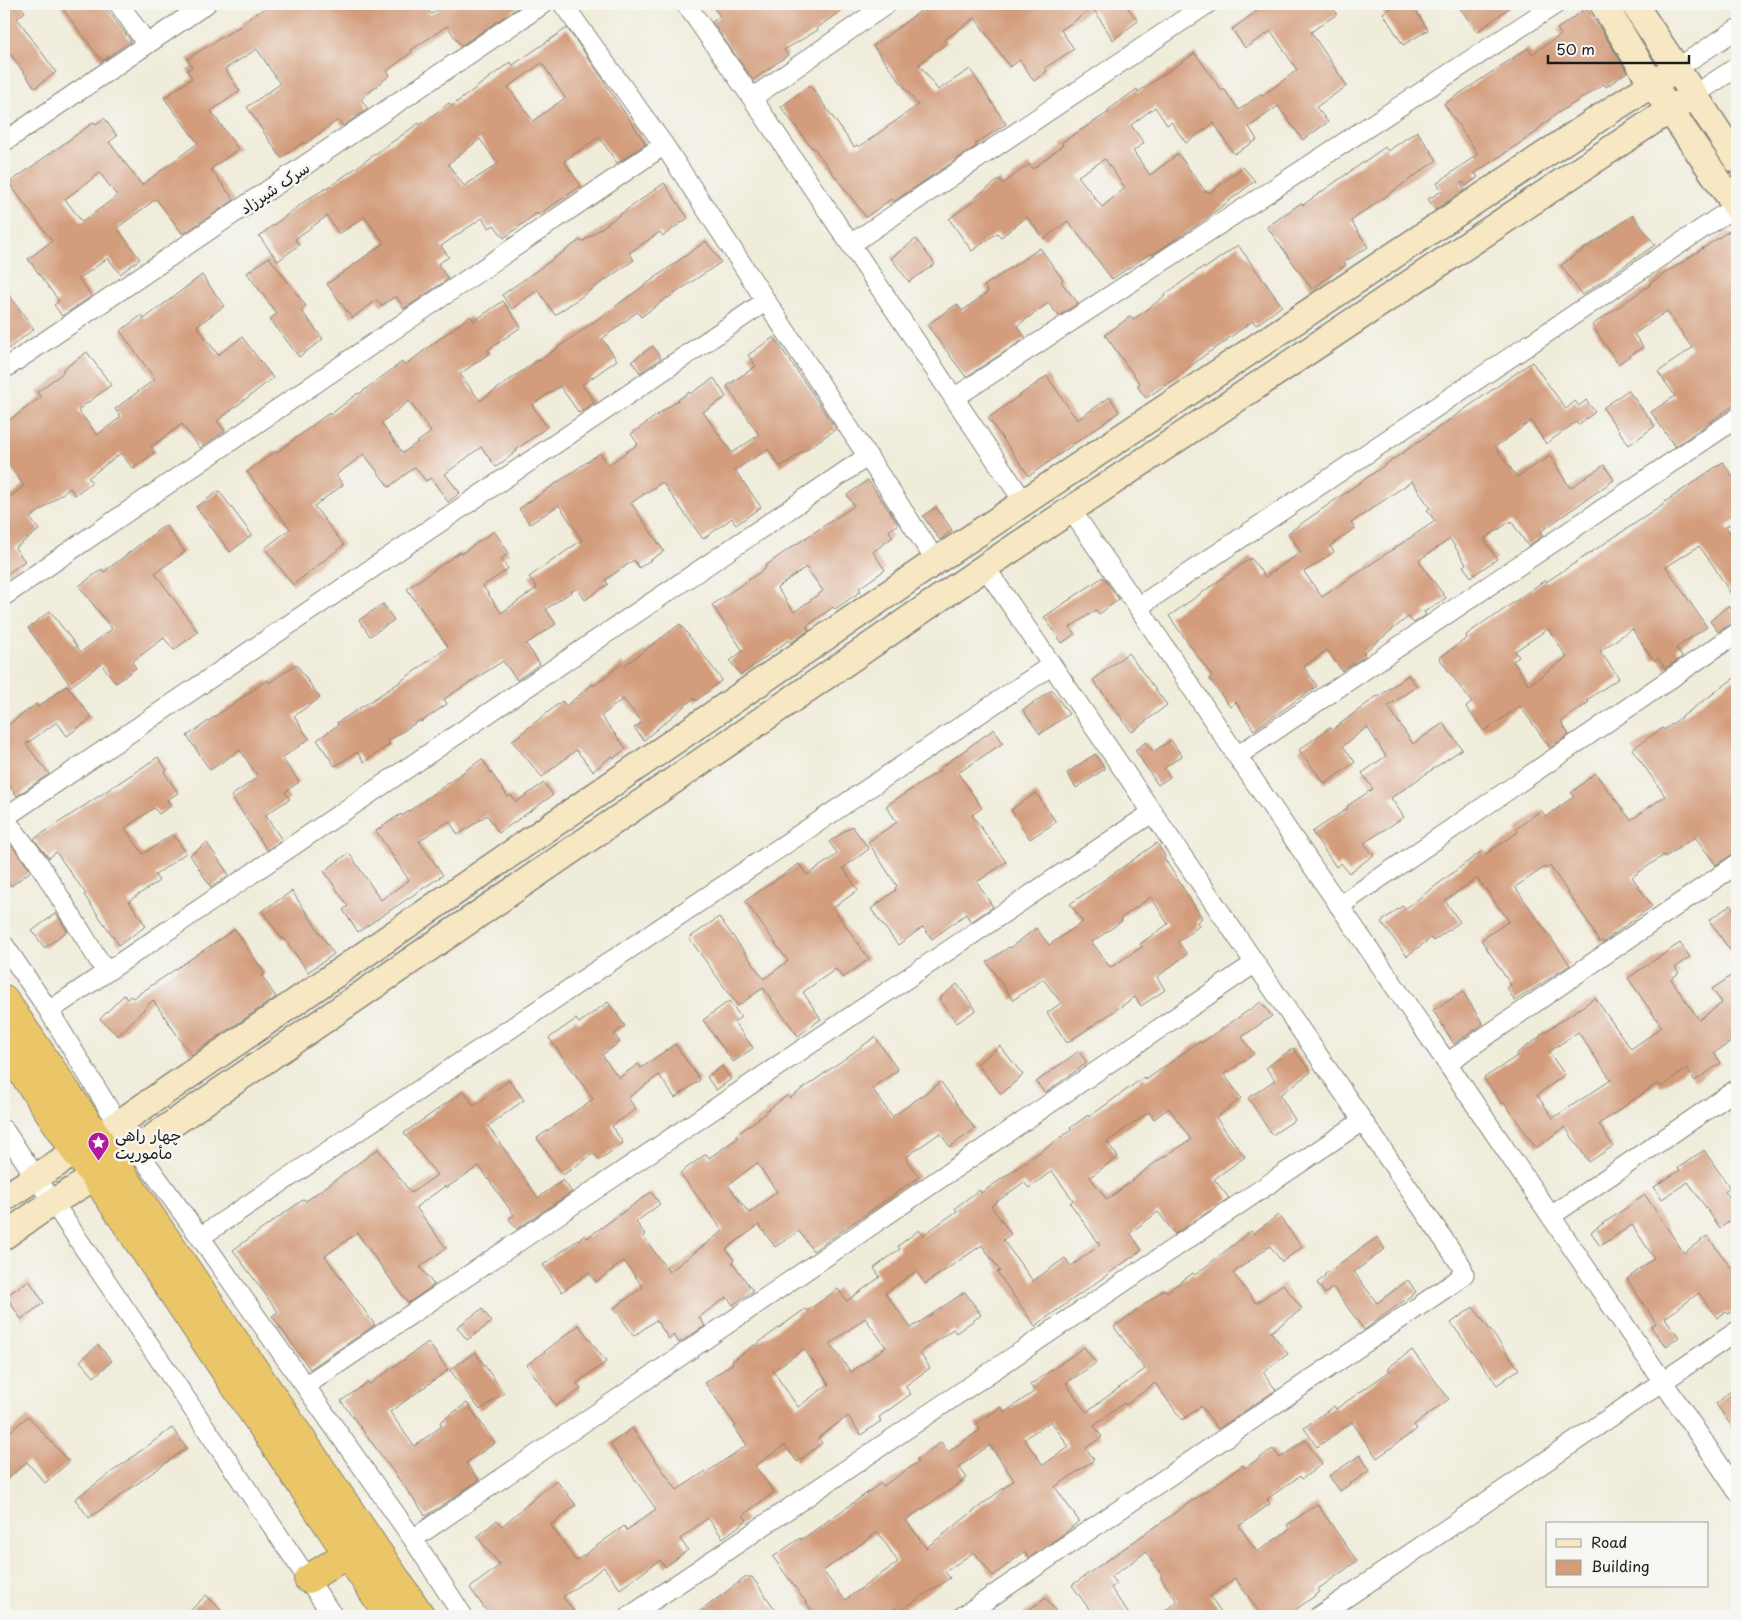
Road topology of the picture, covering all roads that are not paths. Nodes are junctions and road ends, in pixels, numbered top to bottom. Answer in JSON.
{"nodes":[{"id":1,"x":120,"y":4,"type":"edge"},
{"id":2,"x":206,"y":4,"type":"edge"},
{"id":3,"x":544,"y":4,"type":"edge"},
{"id":4,"x":563,"y":4,"type":"edge"},
{"id":5,"x":686,"y":4,"type":"edge"},
{"id":6,"x":887,"y":4,"type":"edge"},
{"id":7,"x":1207,"y":4,"type":"edge"},
{"id":8,"x":1556,"y":4,"type":"edge"},
{"id":9,"x":1604,"y":4,"type":"edge"},
{"id":10,"x":1634,"y":4,"type":"edge"},
{"id":11,"x":1737,"y":29,"type":"edge"},
{"id":12,"x":147,"y":44,"type":"junction"},
{"id":13,"x":1737,"y":67,"type":"edge"},
{"id":14,"x":1676,"y":69,"type":"junction"},
{"id":15,"x":1652,"y":84,"type":"junction"},
{"id":16,"x":1694,"y":95,"type":"junction"},
{"id":17,"x":752,"y":98,"type":"junction"},
{"id":18,"x":1670,"y":111,"type":"junction"},
{"id":19,"x":4,"y":142,"type":"edge"},
{"id":20,"x":664,"y":145,"type":"junction"},
{"id":21,"x":1737,"y":160,"type":"edge"},
{"id":22,"x":1736,"y":207,"type":"edge"},
{"id":23,"x":851,"y":244,"type":"junction"},
{"id":24,"x":766,"y":302,"type":"junction"},
{"id":25,"x":4,"y":369,"type":"edge"},
{"id":26,"x":954,"y":398,"type":"junction"},
{"id":27,"x":1737,"y":418,"type":"edge"},
{"id":28,"x":868,"y":456,"type":"junction"},
{"id":29,"x":1024,"y":502,"type":"junction"},
{"id":30,"x":1071,"y":510,"type":"junction"},
{"id":31,"x":936,"y":561,"type":"junction"},
{"id":32,"x":985,"y":567,"type":"junction"},
{"id":33,"x":901,"y":585,"type":"junction"},
{"id":34,"x":4,"y":596,"type":"edge"},
{"id":35,"x":1138,"y":607,"type":"junction"},
{"id":36,"x":919,"y":612,"type":"junction"},
{"id":37,"x":1737,"y":633,"type":"edge"},
{"id":38,"x":1052,"y":666,"type":"junction"},
{"id":39,"x":1237,"y":756,"type":"junction"},
{"id":40,"x":1153,"y":812,"type":"junction"},
{"id":41,"x":4,"y":818,"type":"edge"},
{"id":42,"x":1737,"y":864,"type":"edge"},
{"id":43,"x":1339,"y":906,"type":"junction"},
{"id":44,"x":4,"y":945,"type":"edge"},
{"id":45,"x":1255,"y":963,"type":"junction"},
{"id":46,"x":106,"y":972,"type":"junction"},
{"id":47,"x":4,"y":999,"type":"edge"},
{"id":48,"x":49,"y":1011,"type":"junction"},
{"id":49,"x":4,"y":1045,"type":"edge"},
{"id":50,"x":1448,"y":1063,"type":"junction"},
{"id":51,"x":1737,"y":1089,"type":"edge"},
{"id":52,"x":1362,"y":1121,"type":"junction"},
{"id":53,"x":4,"y":1130,"type":"edge"},
{"id":54,"x":97,"y":1137,"type":"junction"},
{"id":55,"x":116,"y":1162,"type":"junction"},
{"id":56,"x":36,"y":1177,"type":"junction"},
{"id":57,"x":4,"y":1198,"type":"edge"},
{"id":58,"x":53,"y":1202,"type":"junction"},
{"id":59,"x":1551,"y":1216,"type":"junction"},
{"id":60,"x":4,"y":1236,"type":"edge"},
{"id":61,"x":200,"y":1236,"type":"junction"},
{"id":62,"x":1737,"y":1331,"type":"edge"},
{"id":63,"x":1663,"y":1382,"type":"junction"},
{"id":64,"x":305,"y":1386,"type":"junction"},
{"id":65,"x":1737,"y":1491,"type":"edge"},
{"id":66,"x":413,"y":1540,"type":"junction"},
{"id":67,"x":347,"y":1554,"type":"junction"},
{"id":68,"x":308,"y":1579,"type":"junction"},
{"id":69,"x":333,"y":1616,"type":"edge"},
{"id":70,"x":389,"y":1616,"type":"edge"},
{"id":71,"x":421,"y":1616,"type":"edge"},
{"id":72,"x":463,"y":1616,"type":"edge"},
{"id":73,"x":630,"y":1616,"type":"edge"},
{"id":74,"x":964,"y":1616,"type":"edge"},
{"id":75,"x":1319,"y":1616,"type":"edge"}],
"edges":[{"from":1,"to":12,"type":"street"},
{"from":2,"to":12,"type":"street"},
{"from":3,"to":25,"type":"street","name":"سرک شیرزاد"},
{"from":4,"to":20,"type":"street"},
{"from":5,"to":17,"type":"street"},
{"from":6,"to":17,"type":"street"},
{"from":7,"to":23,"type":"street"},
{"from":8,"to":26,"type":"street"},
{"from":9,"to":15,"type":"street"},
{"from":10,"to":14,"type":"street"},
{"from":11,"to":14,"type":"street"},
{"from":12,"to":19,"type":"street"},
{"from":13,"to":16,"type":"street"},
{"from":14,"to":15,"type":"street"},
{"from":14,"to":16,"type":"street"},
{"from":15,"to":18,"type":"street"},
{"from":15,"to":29,"type":"street"},
{"from":16,"to":18,"type":"street"},
{"from":16,"to":21,"type":"street"},
{"from":17,"to":23,"type":"street"},
{"from":18,"to":22,"type":"street"},
{"from":18,"to":30,"type":"street"},
{"from":20,"to":24,"type":"street"},
{"from":20,"to":34,"type":"street"},
{"from":22,"to":35,"type":"street"},
{"from":23,"to":26,"type":"street"},
{"from":24,"to":28,"type":"street"},
{"from":24,"to":41,"type":"street"},
{"from":26,"to":29,"type":"street"},
{"from":27,"to":39,"type":"street"},
{"from":28,"to":31,"type":"street"},
{"from":28,"to":46,"type":"street"},
{"from":29,"to":31,"type":"street"},
{"from":30,"to":32,"type":"street"},
{"from":30,"to":35,"type":"street"},
{"from":31,"to":33,"type":"street"},
{"from":32,"to":36,"type":"street"},
{"from":32,"to":38,"type":"street"},
{"from":33,"to":36,"type":"street"},
{"from":33,"to":54,"type":"street"},
{"from":35,"to":39,"type":"street"},
{"from":36,"to":55,"type":"street"},
{"from":37,"to":43,"type":"street"},
{"from":38,"to":40,"type":"street"},
{"from":38,"to":61,"type":"street"},
{"from":39,"to":43,"type":"street"},
{"from":40,"to":45,"type":"street"},
{"from":40,"to":64,"type":"street"},
{"from":41,"to":46,"type":"street"},
{"from":42,"to":50,"type":"street"},
{"from":43,"to":50,"type":"street"},
{"from":44,"to":48,"type":"street"},
{"from":45,"to":52,"type":"street"},
{"from":45,"to":66,"type":"street"},
{"from":46,"to":48,"type":"street"},
{"from":47,"to":54,"type":"highway"},
{"from":48,"to":54,"type":"street"},
{"from":49,"to":54,"type":"highway"},
{"from":50,"to":59,"type":"street"},
{"from":51,"to":59,"type":"street"},
{"from":52,"to":73,"type":"street"},
{"from":52,"to":74,"type":"street"},
{"from":53,"to":56,"type":"street"},
{"from":54,"to":55,"type":"highway"},
{"from":54,"to":56,"type":"street"},
{"from":55,"to":58,"type":"street"},
{"from":55,"to":61,"type":"street"},
{"from":55,"to":67,"type":"highway"},
{"from":55,"to":71,"type":"highway"},
{"from":56,"to":57,"type":"street"},
{"from":56,"to":58,"type":"street"},
{"from":58,"to":60,"type":"street"},
{"from":58,"to":68,"type":"street"},
{"from":59,"to":63,"type":"street"},
{"from":61,"to":64,"type":"street"},
{"from":62,"to":63,"type":"street"},
{"from":63,"to":65,"type":"street"},
{"from":63,"to":75,"type":"street"},
{"from":64,"to":66,"type":"street"},
{"from":66,"to":72,"type":"street"},
{"from":67,"to":68,"type":"highway"},
{"from":67,"to":70,"type":"highway"},
{"from":68,"to":69,"type":"street"}]}
